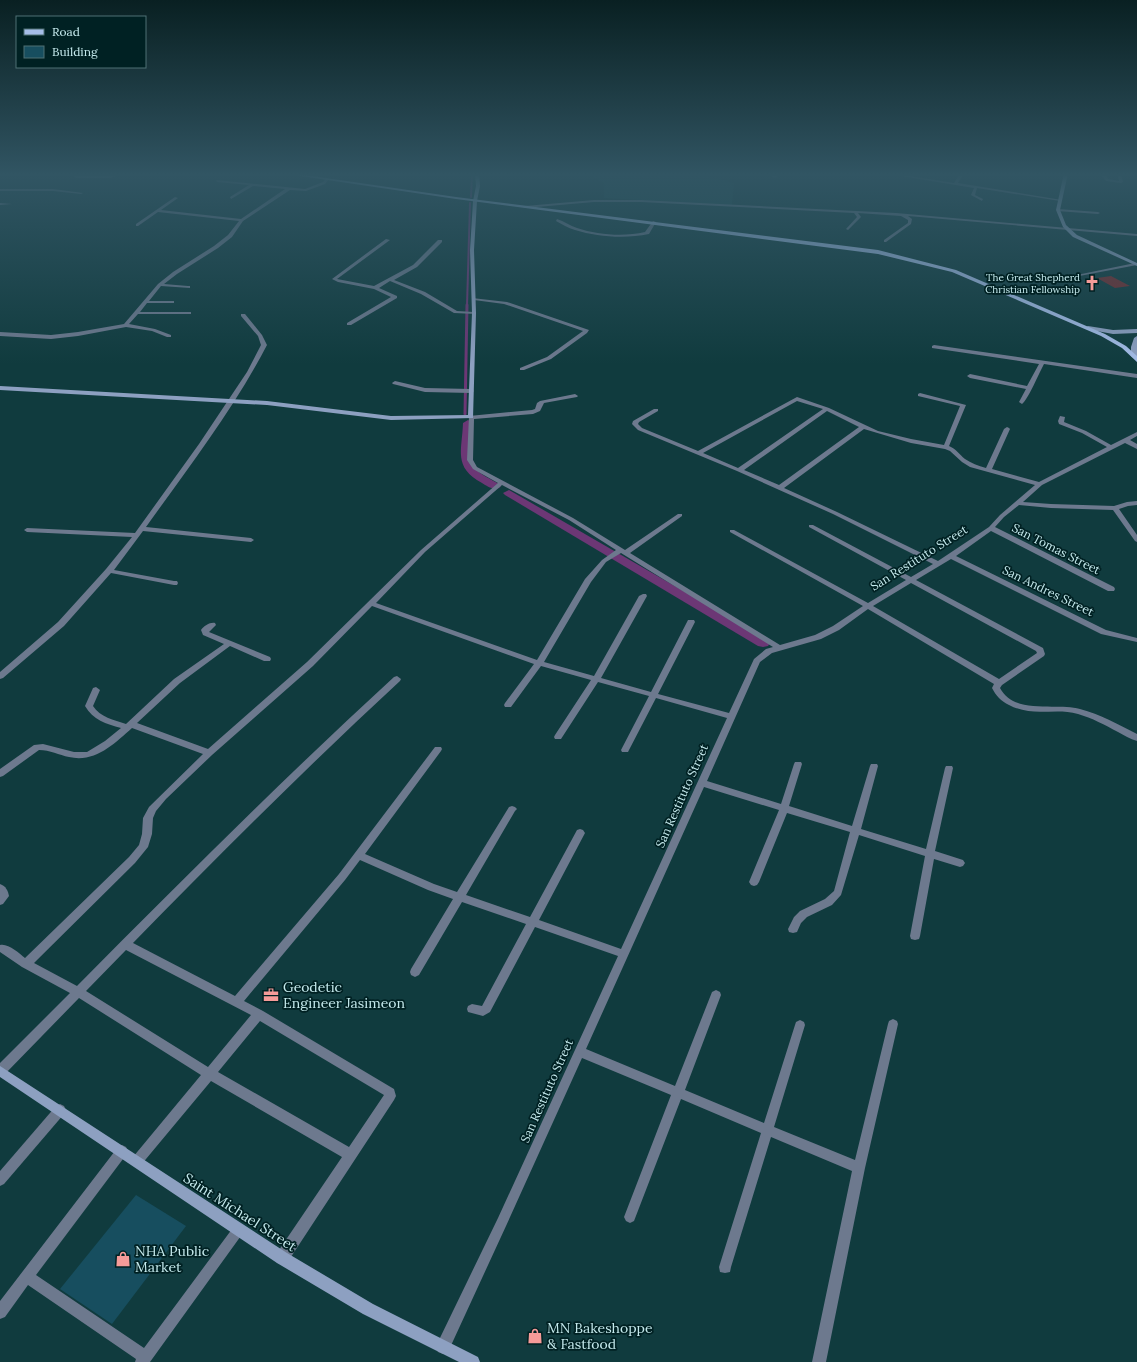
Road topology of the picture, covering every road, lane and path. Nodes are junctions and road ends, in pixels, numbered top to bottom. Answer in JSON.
{"nodes":[{"id":1,"x":229,"y":237,"type":"edge"},
{"id":2,"x":473,"y":237,"type":"edge"},
{"id":3,"x":766,"y":237,"type":"edge"},
{"id":4,"x":892,"y":237,"type":"edge"},
{"id":5,"x":1078,"y":237,"type":"edge"},
{"id":6,"x":388,"y":240,"type":"dead end"},
{"id":7,"x":440,"y":241,"type":"dead end"},
{"id":8,"x":886,"y":241,"type":"dead end"},
{"id":9,"x":1136,"y":265,"type":"edge"},
{"id":10,"x":1069,"y":277,"type":"dead end"},
{"id":11,"x":391,"y":280,"type":"junction"},
{"id":12,"x":160,"y":286,"type":"junction"},
{"id":13,"x":188,"y":287,"type":"dead end"},
{"id":14,"x":375,"y":288,"type":"junction"},
{"id":15,"x":474,"y":299,"type":"junction"},
{"id":16,"x":145,"y":302,"type":"junction"},
{"id":17,"x":172,"y":302,"type":"dead end"},
{"id":18,"x":136,"y":313,"type":"junction"},
{"id":19,"x":189,"y":313,"type":"dead end"},
{"id":20,"x":472,"y":313,"type":"junction"},
{"id":21,"x":243,"y":315,"type":"dead end"},
{"id":22,"x":348,"y":324,"type":"dead end"},
{"id":23,"x":126,"y":325,"type":"junction"},
{"id":24,"x":1088,"y":328,"type":"junction"},
{"id":25,"x":1137,"y":331,"type":"edge"},
{"id":26,"x":0,"y":334,"type":"edge"},
{"id":27,"x":169,"y":336,"type":"dead end"},
{"id":28,"x":1137,"y":338,"type":"edge"},
{"id":29,"x":934,"y":347,"type":"dead end"},
{"id":30,"x":1136,"y":358,"type":"edge"},
{"id":31,"x":1042,"y":362,"type":"junction"},
{"id":32,"x":522,"y":370,"type":"dead end"},
{"id":33,"x":970,"y":376,"type":"dead end"},
{"id":34,"x":1137,"y":376,"type":"edge"},
{"id":35,"x":395,"y":383,"type":"dead end"},
{"id":36,"x":0,"y":388,"type":"edge"},
{"id":37,"x":1030,"y":388,"type":"junction"},
{"id":38,"x":469,"y":391,"type":"junction"},
{"id":39,"x":920,"y":395,"type":"dead end"},
{"id":40,"x":575,"y":396,"type":"dead end"},
{"id":41,"x":230,"y":401,"type":"junction"},
{"id":42,"x":1022,"y":402,"type":"dead end"},
{"id":43,"x":828,"y":409,"type":"junction"},
{"id":44,"x":656,"y":410,"type":"dead end"},
{"id":45,"x":471,"y":417,"type":"junction"},
{"id":46,"x":1062,"y":417,"type":"dead end"},
{"id":47,"x":863,"y":427,"type":"junction"},
{"id":48,"x":1008,"y":429,"type":"dead end"},
{"id":49,"x":1137,"y":434,"type":"edge"},
{"id":50,"x":1125,"y":440,"type":"junction"},
{"id":51,"x":946,"y":447,"type":"junction"},
{"id":52,"x":1111,"y":447,"type":"junction"},
{"id":53,"x":1137,"y":447,"type":"edge"},
{"id":54,"x":698,"y":453,"type":"junction"},
{"id":55,"x":740,"y":470,"type":"junction"},
{"id":56,"x":988,"y":470,"type":"junction"},
{"id":57,"x":501,"y":483,"type":"junction"},
{"id":58,"x":1040,"y":484,"type":"junction"},
{"id":59,"x":779,"y":488,"type":"junction"},
{"id":60,"x":1018,"y":503,"type":"junction"},
{"id":61,"x":1137,"y":503,"type":"edge"},
{"id":62,"x":1116,"y":508,"type":"junction"},
{"id":63,"x":680,"y":515,"type":"dead end"},
{"id":64,"x":812,"y":526,"type":"dead end"},
{"id":65,"x":991,"y":528,"type":"junction"},
{"id":66,"x":141,"y":529,"type":"junction"},
{"id":67,"x":28,"y":530,"type":"dead end"},
{"id":68,"x":732,"y":531,"type":"dead end"},
{"id":69,"x":136,"y":535,"type":"junction"},
{"id":70,"x":250,"y":540,"type":"dead end"},
{"id":71,"x":1137,"y":540,"type":"edge"},
{"id":72,"x":621,"y":551,"type":"junction"},
{"id":73,"x":951,"y":556,"type":"junction"},
{"id":74,"x":936,"y":564,"type":"junction"},
{"id":75,"x":108,"y":571,"type":"junction"},
{"id":76,"x":910,"y":580,"type":"junction"},
{"id":77,"x":174,"y":583,"type":"dead end"},
{"id":78,"x":1111,"y":589,"type":"dead end"},
{"id":79,"x":643,"y":596,"type":"dead end"},
{"id":80,"x":370,"y":603,"type":"junction"},
{"id":81,"x":868,"y":606,"type":"junction"},
{"id":82,"x":691,"y":622,"type":"dead end"},
{"id":83,"x":212,"y":625,"type":"dead end"},
{"id":84,"x":1137,"y":640,"type":"edge"},
{"id":85,"x":230,"y":643,"type":"junction"},
{"id":86,"x":779,"y":648,"type":"junction"},
{"id":87,"x":267,"y":659,"type":"dead end"},
{"id":88,"x":539,"y":663,"type":"junction"},
{"id":89,"x":0,"y":676,"type":"edge"},
{"id":90,"x":398,"y":679,"type":"dead end"},
{"id":91,"x":596,"y":679,"type":"junction"},
{"id":92,"x":999,"y":683,"type":"junction"},
{"id":93,"x":96,"y":690,"type":"dead end"},
{"id":94,"x":654,"y":695,"type":"junction"},
{"id":95,"x":508,"y":705,"type":"dead end"},
{"id":96,"x":732,"y":717,"type":"junction"},
{"id":97,"x":128,"y":726,"type":"junction"},
{"id":98,"x":558,"y":737,"type":"dead end"},
{"id":99,"x":1137,"y":738,"type":"edge"},
{"id":100,"x":438,"y":749,"type":"dead end"},
{"id":101,"x":626,"y":750,"type":"dead end"},
{"id":102,"x":209,"y":753,"type":"junction"},
{"id":103,"x":798,"y":764,"type":"dead end"},
{"id":104,"x":874,"y":766,"type":"dead end"},
{"id":105,"x":949,"y":768,"type":"dead end"},
{"id":106,"x":0,"y":774,"type":"edge"},
{"id":107,"x":703,"y":783,"type":"junction"},
{"id":108,"x":784,"y":809,"type":"junction"},
{"id":109,"x":512,"y":810,"type":"dead end"},
{"id":110,"x":856,"y":831,"type":"junction"},
{"id":111,"x":580,"y":833,"type":"dead end"},
{"id":112,"x":930,"y":853,"type":"junction"},
{"id":113,"x":358,"y":856,"type":"junction"},
{"id":114,"x":960,"y":863,"type":"dead end"},
{"id":115,"x":754,"y":882,"type":"dead end"},
{"id":116,"x":0,"y":888,"type":"edge"},
{"id":117,"x":461,"y":897,"type":"junction"},
{"id":118,"x":0,"y":901,"type":"edge"},
{"id":119,"x":533,"y":921,"type":"junction"},
{"id":120,"x":794,"y":929,"type":"dead end"},
{"id":121,"x":915,"y":936,"type":"dead end"},
{"id":122,"x":125,"y":944,"type":"junction"},
{"id":123,"x":3,"y":948,"type":"dead end"},
{"id":124,"x":624,"y":954,"type":"junction"},
{"id":125,"x":26,"y":964,"type":"junction"},
{"id":126,"x":415,"y":972,"type":"dead end"},
{"id":127,"x":79,"y":992,"type":"junction"},
{"id":128,"x":716,"y":995,"type":"dead end"},
{"id":129,"x":236,"y":1003,"type":"junction"},
{"id":130,"x":472,"y":1009,"type":"dead end"},
{"id":131,"x":259,"y":1014,"type":"junction"},
{"id":132,"x":893,"y":1024,"type":"dead end"},
{"id":133,"x":800,"y":1025,"type":"dead end"},
{"id":134,"x":580,"y":1051,"type":"junction"},
{"id":135,"x":0,"y":1071,"type":"edge"},
{"id":136,"x":210,"y":1074,"type":"junction"},
{"id":137,"x":677,"y":1092,"type":"junction"},
{"id":138,"x":60,"y":1110,"type":"junction"},
{"id":139,"x":768,"y":1130,"type":"junction"},
{"id":140,"x":122,"y":1151,"type":"junction"},
{"id":141,"x":351,"y":1155,"type":"junction"},
{"id":142,"x":137,"y":1162,"type":"junction"},
{"id":143,"x":859,"y":1168,"type":"junction"},
{"id":144,"x":0,"y":1180,"type":"edge"},
{"id":145,"x":630,"y":1217,"type":"dead end"},
{"id":146,"x":239,"y":1229,"type":"junction"},
{"id":147,"x":282,"y":1258,"type":"junction"},
{"id":148,"x":725,"y":1267,"type":"dead end"},
{"id":149,"x":28,"y":1276,"type":"junction"},
{"id":150,"x":0,"y":1312,"type":"edge"},
{"id":151,"x":443,"y":1347,"type":"junction"},
{"id":152,"x":144,"y":1359,"type":"edge"},
{"id":153,"x":473,"y":1362,"type":"edge"},
{"id":154,"x":819,"y":1362,"type":"edge"}],
"edges":[{"from":1,"to":12,"type":"street"},
{"from":2,"to":15,"type":"street"},
{"from":3,"to":24,"type":"main road"},
{"from":4,"to":8,"type":"street"},
{"from":5,"to":9,"type":"street"},
{"from":6,"to":14,"type":"street"},
{"from":7,"to":11,"type":"street"},
{"from":9,"to":10,"type":"street"},
{"from":11,"to":14,"type":"street"},
{"from":11,"to":20,"type":"street"},
{"from":12,"to":13,"type":"street"},
{"from":12,"to":16,"type":"street"},
{"from":14,"to":22,"type":"street"},
{"from":15,"to":20,"type":"street"},
{"from":15,"to":32,"type":"street"},
{"from":16,"to":17,"type":"street"},
{"from":16,"to":18,"type":"street"},
{"from":18,"to":19,"type":"street"},
{"from":18,"to":23,"type":"street"},
{"from":20,"to":38,"type":"street"},
{"from":21,"to":41,"type":"street"},
{"from":23,"to":26,"type":"street"},
{"from":23,"to":27,"type":"street"},
{"from":24,"to":25,"type":"street"},
{"from":24,"to":30,"type":"main road"},
{"from":28,"to":30,"type":"street"},
{"from":29,"to":31,"type":"street"},
{"from":31,"to":34,"type":"street"},
{"from":31,"to":37,"type":"street"},
{"from":33,"to":37,"type":"street"},
{"from":35,"to":38,"type":"street"},
{"from":36,"to":41,"type":"street"},
{"from":37,"to":42,"type":"street"},
{"from":38,"to":45,"type":"street"},
{"from":39,"to":51,"type":"street"},
{"from":40,"to":45,"type":"street"},
{"from":41,"to":45,"type":"street"},
{"from":41,"to":66,"type":"street"},
{"from":43,"to":47,"type":"street"},
{"from":43,"to":54,"type":"street"},
{"from":43,"to":55,"type":"street"},
{"from":44,"to":54,"type":"street"},
{"from":45,"to":57,"type":"street"},
{"from":46,"to":52,"type":"street"},
{"from":47,"to":51,"type":"street"},
{"from":47,"to":59,"type":"street"},
{"from":48,"to":56,"type":"street"},
{"from":49,"to":50,"type":"street","name":"San Restituto Street"},
{"from":50,"to":52,"type":"street","name":"San Restituto Street"},
{"from":50,"to":53,"type":"street"},
{"from":51,"to":56,"type":"street"},
{"from":52,"to":58,"type":"street","name":"San Restituto Street"},
{"from":54,"to":55,"type":"street"},
{"from":55,"to":59,"type":"street"},
{"from":56,"to":58,"type":"street"},
{"from":57,"to":72,"type":"street"},
{"from":57,"to":80,"type":"street"},
{"from":58,"to":60,"type":"street","name":"San Restituto Street"},
{"from":59,"to":74,"type":"street"},
{"from":60,"to":62,"type":"street"},
{"from":60,"to":65,"type":"street","name":"San Restituto Street"},
{"from":61,"to":62,"type":"street"},
{"from":62,"to":71,"type":"street"},
{"from":63,"to":72,"type":"street"},
{"from":64,"to":76,"type":"street"},
{"from":65,"to":73,"type":"street","name":"San Restituto Street"},
{"from":65,"to":78,"type":"street","name":"San Tomas Street"},
{"from":66,"to":69,"type":"street"},
{"from":66,"to":70,"type":"street"},
{"from":67,"to":69,"type":"street"},
{"from":68,"to":81,"type":"street"},
{"from":69,"to":75,"type":"street"},
{"from":72,"to":86,"type":"street"},
{"from":72,"to":88,"type":"street"},
{"from":73,"to":74,"type":"street","name":"San Restituto Street"},
{"from":73,"to":84,"type":"street","name":"San Andres Street"},
{"from":74,"to":76,"type":"street","name":"San Restituto Street"},
{"from":75,"to":77,"type":"street"},
{"from":75,"to":89,"type":"street"},
{"from":76,"to":81,"type":"street","name":"San Restituto Street"},
{"from":76,"to":92,"type":"street"},
{"from":79,"to":91,"type":"street"},
{"from":80,"to":88,"type":"street"},
{"from":80,"to":102,"type":"street"},
{"from":81,"to":86,"type":"street","name":"San Restituto Street"},
{"from":81,"to":92,"type":"street"},
{"from":82,"to":94,"type":"street"},
{"from":83,"to":85,"type":"street"},
{"from":85,"to":87,"type":"street"},
{"from":85,"to":97,"type":"street"},
{"from":86,"to":96,"type":"street","name":"San Restituto Street"},
{"from":88,"to":91,"type":"street"},
{"from":88,"to":95,"type":"street"},
{"from":90,"to":122,"type":"street"},
{"from":91,"to":94,"type":"street"},
{"from":91,"to":98,"type":"street"},
{"from":92,"to":99,"type":"street"},
{"from":93,"to":97,"type":"street"},
{"from":94,"to":96,"type":"street"},
{"from":94,"to":101,"type":"street"},
{"from":96,"to":107,"type":"street","name":"San Restituto Street"},
{"from":97,"to":102,"type":"street"},
{"from":97,"to":106,"type":"street"},
{"from":100,"to":113,"type":"street"},
{"from":102,"to":125,"type":"street"},
{"from":103,"to":108,"type":"street"},
{"from":104,"to":110,"type":"street"},
{"from":105,"to":112,"type":"street"},
{"from":107,"to":108,"type":"street"},
{"from":107,"to":124,"type":"street","name":"San Restituto Street"},
{"from":108,"to":110,"type":"street"},
{"from":108,"to":115,"type":"street"},
{"from":109,"to":117,"type":"street"},
{"from":110,"to":112,"type":"street"},
{"from":110,"to":120,"type":"street"},
{"from":111,"to":119,"type":"street"},
{"from":112,"to":114,"type":"street"},
{"from":112,"to":121,"type":"street"},
{"from":113,"to":117,"type":"street"},
{"from":113,"to":129,"type":"street"},
{"from":116,"to":118,"type":"street"},
{"from":117,"to":119,"type":"street"},
{"from":117,"to":126,"type":"street"},
{"from":119,"to":124,"type":"street"},
{"from":119,"to":130,"type":"street"},
{"from":122,"to":127,"type":"street"},
{"from":122,"to":129,"type":"street"},
{"from":123,"to":125,"type":"street"},
{"from":124,"to":134,"type":"street","name":"San Restituto Street"},
{"from":125,"to":127,"type":"street"},
{"from":127,"to":135,"type":"street"},
{"from":127,"to":136,"type":"street"},
{"from":128,"to":137,"type":"street"},
{"from":129,"to":131,"type":"street"},
{"from":131,"to":136,"type":"street"},
{"from":131,"to":141,"type":"street"},
{"from":132,"to":143,"type":"street"},
{"from":133,"to":139,"type":"street"},
{"from":134,"to":137,"type":"street"},
{"from":134,"to":151,"type":"street","name":"San Restituto Street"},
{"from":135,"to":138,"type":"street","name":"Saint Michael Street"},
{"from":136,"to":141,"type":"street"},
{"from":136,"to":142,"type":"street"},
{"from":137,"to":139,"type":"street"},
{"from":137,"to":145,"type":"street"},
{"from":138,"to":140,"type":"street","name":"Saint Michael Street"},
{"from":138,"to":144,"type":"street"},
{"from":139,"to":143,"type":"street"},
{"from":139,"to":148,"type":"street"},
{"from":140,"to":142,"type":"street","name":"Saint Michael Street"},
{"from":140,"to":149,"type":"street"},
{"from":141,"to":147,"type":"street"},
{"from":142,"to":146,"type":"street","name":"Saint Michael Street"},
{"from":143,"to":154,"type":"street"},
{"from":146,"to":147,"type":"street","name":"Saint Michael Street"},
{"from":146,"to":152,"type":"street"},
{"from":147,"to":151,"type":"street","name":"Saint Michael Street"},
{"from":149,"to":150,"type":"street"},
{"from":149,"to":152,"type":"street"},
{"from":151,"to":153,"type":"street","name":"Saint Michael Street"}]}
